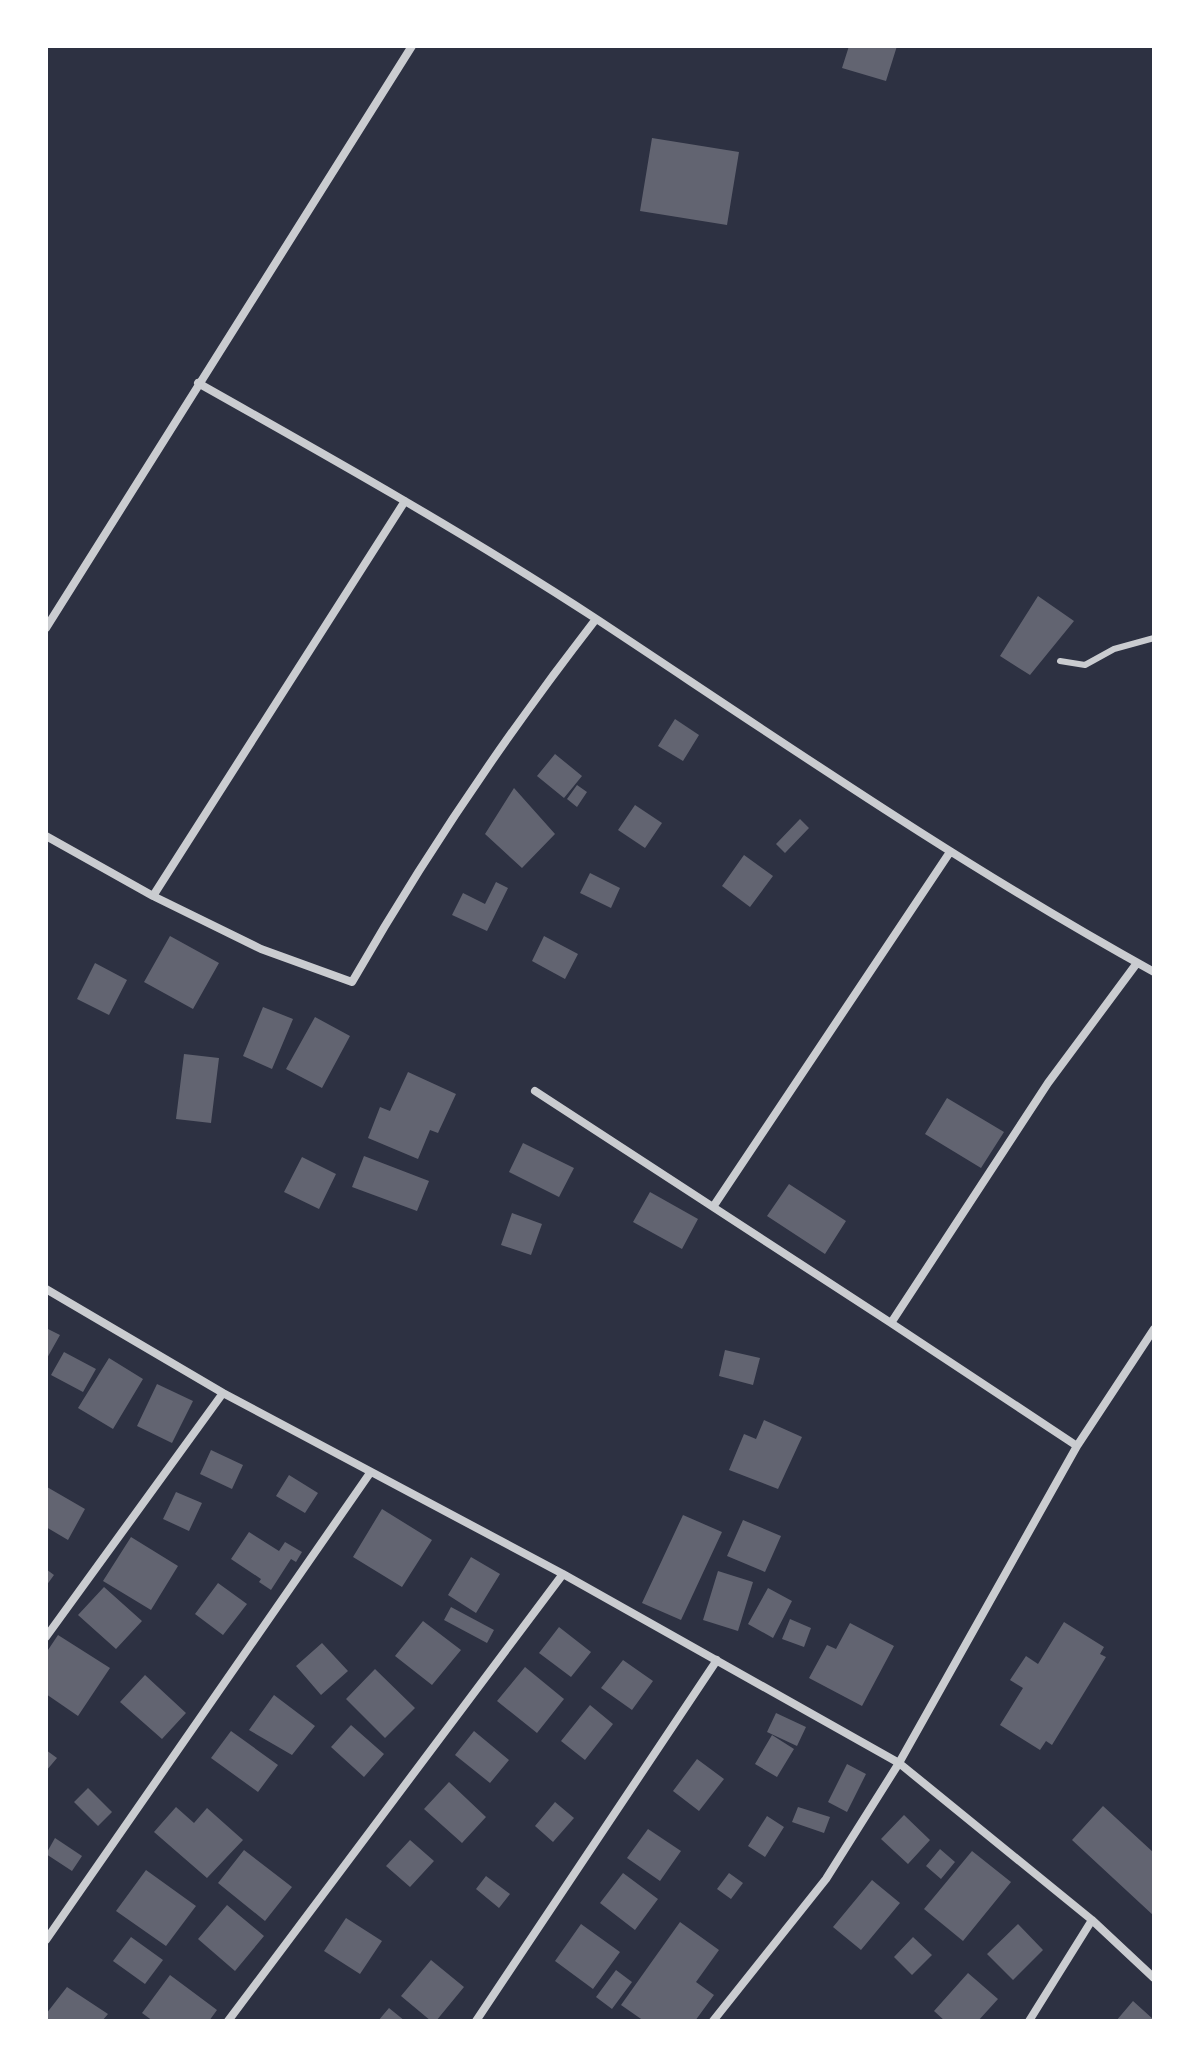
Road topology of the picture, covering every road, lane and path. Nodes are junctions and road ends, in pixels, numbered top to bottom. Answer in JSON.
{"nodes":[{"id":1,"x":412,"y":46,"type":"edge"},
{"id":2,"x":198,"y":383,"type":"junction"},
{"id":3,"x":405,"y":501,"type":"junction"},
{"id":4,"x":596,"y":619,"type":"junction"},
{"id":5,"x":46,"y":628,"type":"edge"},
{"id":6,"x":1154,"y":638,"type":"edge"},
{"id":7,"x":1060,"y":661,"type":"dead end"},
{"id":8,"x":46,"y":836,"type":"edge"},
{"id":9,"x":950,"y":852,"type":"junction"},
{"id":10,"x":153,"y":896,"type":"junction"},
{"id":11,"x":1137,"y":963,"type":"junction"},
{"id":12,"x":1154,"y":972,"type":"edge"},
{"id":13,"x":535,"y":1091,"type":"dead end"},
{"id":14,"x":713,"y":1207,"type":"junction"},
{"id":15,"x":46,"y":1289,"type":"edge"},
{"id":16,"x":891,"y":1323,"type":"junction"},
{"id":17,"x":1154,"y":1329,"type":"edge"},
{"id":18,"x":223,"y":1393,"type":"junction"},
{"id":19,"x":1077,"y":1446,"type":"junction"},
{"id":20,"x":370,"y":1473,"type":"junction"},
{"id":21,"x":563,"y":1574,"type":"junction"},
{"id":22,"x":46,"y":1637,"type":"edge"},
{"id":23,"x":717,"y":1660,"type":"junction"},
{"id":24,"x":899,"y":1763,"type":"junction"},
{"id":25,"x":1092,"y":1920,"type":"junction"},
{"id":26,"x":46,"y":1940,"type":"edge"},
{"id":27,"x":1154,"y":1978,"type":"edge"},
{"id":28,"x":228,"y":2021,"type":"edge"},
{"id":29,"x":476,"y":2021,"type":"edge"},
{"id":30,"x":713,"y":2021,"type":"edge"},
{"id":31,"x":1029,"y":2021,"type":"edge"}],
"edges":[{"from":1,"to":2,"type":"street"},
{"from":2,"to":3,"type":"street"},
{"from":2,"to":5,"type":"street"},
{"from":3,"to":4,"type":"street"},
{"from":3,"to":10,"type":"street"},
{"from":4,"to":9,"type":"street"},
{"from":4,"to":10,"type":"street"},
{"from":6,"to":7,"type":"lane"},
{"from":8,"to":10,"type":"street"},
{"from":9,"to":11,"type":"street"},
{"from":9,"to":14,"type":"street"},
{"from":11,"to":12,"type":"street"},
{"from":11,"to":16,"type":"street"},
{"from":13,"to":14,"type":"street"},
{"from":14,"to":16,"type":"street"},
{"from":15,"to":18,"type":"street"},
{"from":16,"to":19,"type":"street"},
{"from":17,"to":19,"type":"street"},
{"from":18,"to":20,"type":"street"},
{"from":18,"to":22,"type":"street"},
{"from":19,"to":24,"type":"street"},
{"from":20,"to":21,"type":"street"},
{"from":20,"to":26,"type":"street"},
{"from":21,"to":23,"type":"street"},
{"from":21,"to":28,"type":"street"},
{"from":23,"to":24,"type":"street"},
{"from":23,"to":29,"type":"street"},
{"from":24,"to":25,"type":"street"},
{"from":24,"to":30,"type":"street"},
{"from":25,"to":27,"type":"street"},
{"from":25,"to":31,"type":"street"}]}
